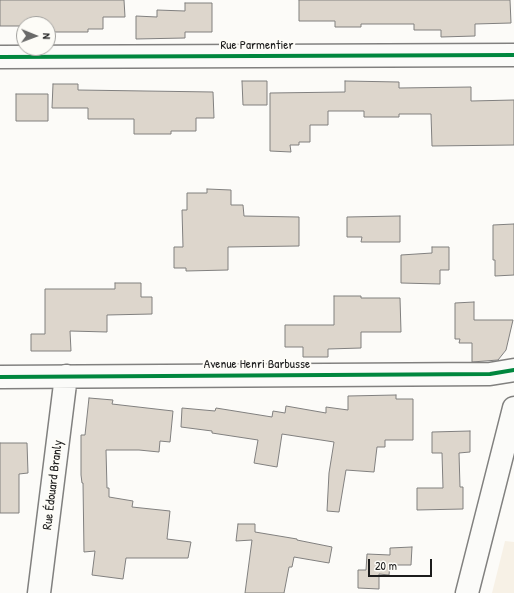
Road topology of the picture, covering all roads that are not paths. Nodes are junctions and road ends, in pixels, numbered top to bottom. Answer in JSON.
{"nodes":[{"id":1,"x":514,"y":55,"type":"edge"},
{"id":2,"x":0,"y":57,"type":"edge"},
{"id":3,"x":514,"y":370,"type":"edge"},
{"id":4,"x":66,"y":376,"type":"junction"},
{"id":5,"x":0,"y":377,"type":"edge"},
{"id":6,"x":514,"y":408,"type":"edge"},
{"id":7,"x":39,"y":593,"type":"edge"},
{"id":8,"x":467,"y":593,"type":"edge"}],
"edges":[{"from":1,"to":2,"type":"street","name":"Rue Parmentier"},
{"from":3,"to":4,"type":"street","name":"Avenue Henri Barbusse"},
{"from":4,"to":5,"type":"street","name":"Avenue Henri Barbusse"},
{"from":4,"to":7,"type":"street","name":"Rue Édouard Branly"},
{"from":6,"to":8,"type":"street"}]}
